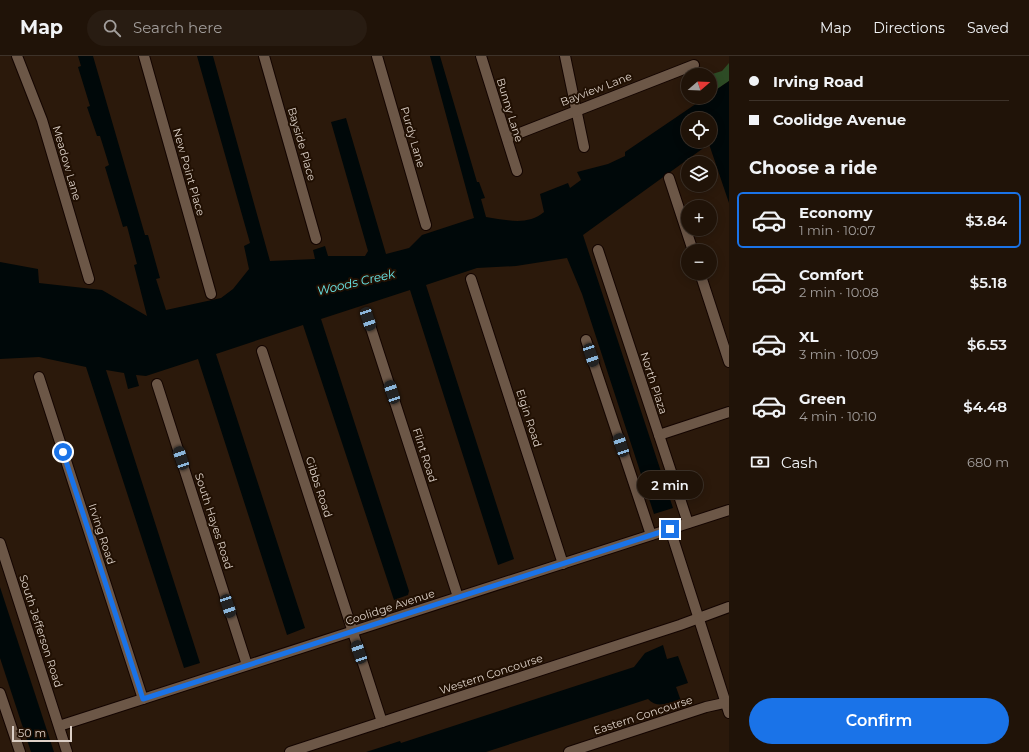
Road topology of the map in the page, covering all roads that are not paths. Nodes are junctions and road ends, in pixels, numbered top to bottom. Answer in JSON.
{"nodes":[{"id":1,"x":18,"y":56,"type":"edge"},
{"id":2,"x":144,"y":56,"type":"edge"},
{"id":3,"x":264,"y":56,"type":"edge"},
{"id":4,"x":377,"y":56,"type":"edge"},
{"id":5,"x":481,"y":56,"type":"edge"},
{"id":6,"x":565,"y":56,"type":"edge"},
{"id":7,"x":694,"y":65,"type":"dead end"},
{"id":8,"x":576,"y":110,"type":"junction"},
{"id":9,"x":507,"y":138,"type":"junction"},
{"id":10,"x":584,"y":147,"type":"dead end"},
{"id":11,"x":516,"y":171,"type":"dead end"},
{"id":12,"x":669,"y":178,"type":"dead end"},
{"id":13,"x":426,"y":225,"type":"dead end"},
{"id":14,"x":316,"y":239,"type":"dead end"},
{"id":15,"x":691,"y":244,"type":"edge"},
{"id":16,"x":598,"y":250,"type":"dead end"},
{"id":17,"x":89,"y":279,"type":"dead end"},
{"id":18,"x":471,"y":279,"type":"dead end"},
{"id":19,"x":702,"y":280,"type":"edge"},
{"id":20,"x":211,"y":294,"type":"dead end"},
{"id":21,"x":368,"y":319,"type":"dead end"},
{"id":22,"x":586,"y":340,"type":"dead end"},
{"id":23,"x":262,"y":351,"type":"dead end"},
{"id":24,"x":729,"y":362,"type":"edge"},
{"id":25,"x":39,"y":377,"type":"dead end"},
{"id":26,"x":157,"y":384,"type":"dead end"},
{"id":27,"x":729,"y":412,"type":"edge"},
{"id":28,"x":659,"y":435,"type":"junction"},
{"id":29,"x":729,"y":510,"type":"edge"},
{"id":30,"x":688,"y":523,"type":"junction"},
{"id":31,"x":670,"y":529,"type":"junction"},
{"id":32,"x":651,"y":535,"type":"junction"},
{"id":33,"x":0,"y":543,"type":"edge"},
{"id":34,"x":563,"y":564,"type":"junction"},
{"id":35,"x":458,"y":597,"type":"junction"},
{"id":36,"x":729,"y":607,"type":"edge"},
{"id":37,"x":698,"y":618,"type":"junction"},
{"id":38,"x":353,"y":631,"type":"junction"},
{"id":39,"x":247,"y":665,"type":"junction"},
{"id":40,"x":0,"y":693,"type":"edge"},
{"id":41,"x":143,"y":699,"type":"junction"},
{"id":42,"x":727,"y":702,"type":"edge"},
{"id":43,"x":729,"y":713,"type":"edge"},
{"id":44,"x":382,"y":722,"type":"junction"},
{"id":45,"x":59,"y":726,"type":"junction"},
{"id":46,"x":20,"y":752,"type":"edge"},
{"id":47,"x":67,"y":752,"type":"edge"},
{"id":48,"x":290,"y":752,"type":"edge"},
{"id":49,"x":569,"y":752,"type":"edge"}],
"edges":[{"from":1,"to":17,"type":"street","name":"Meadow Lane"},
{"from":2,"to":20,"type":"street","name":"New Point Place"},
{"from":3,"to":14,"type":"street","name":"Bayside Place"},
{"from":4,"to":13,"type":"street","name":"Purdy Lane"},
{"from":5,"to":9,"type":"street","name":"Bunny Lane"},
{"from":6,"to":8,"type":"street"},
{"from":7,"to":8,"type":"street","name":"Bayview Lane"},
{"from":8,"to":9,"type":"street","name":"Bayview Lane"},
{"from":8,"to":10,"type":"street"},
{"from":9,"to":11,"type":"street","name":"Bunny Lane"},
{"from":12,"to":15,"type":"street"},
{"from":16,"to":28,"type":"street","name":"North Plaza"},
{"from":18,"to":34,"type":"street","name":"Elgin Road"},
{"from":19,"to":24,"type":"street"},
{"from":21,"to":35,"type":"street","name":"Flint Road"},
{"from":22,"to":32,"type":"street"},
{"from":23,"to":38,"type":"street","name":"Gibbs Road"},
{"from":25,"to":41,"type":"street","name":"Irving Road"},
{"from":26,"to":39,"type":"street","name":"South Hayes Road"},
{"from":27,"to":28,"type":"street"},
{"from":28,"to":30,"type":"street","name":"North Plaza"},
{"from":29,"to":30,"type":"street","name":"Coolidge Avenue"},
{"from":30,"to":31,"type":"street","name":"Coolidge Avenue"},
{"from":31,"to":32,"type":"street","name":"Coolidge Avenue"},
{"from":31,"to":37,"type":"street"},
{"from":32,"to":34,"type":"street","name":"Coolidge Avenue"},
{"from":33,"to":45,"type":"street","name":"South Jefferson Road"},
{"from":34,"to":35,"type":"street","name":"Coolidge Avenue"},
{"from":35,"to":38,"type":"street","name":"Coolidge Avenue"},
{"from":36,"to":37,"type":"street","name":"Western Concourse"},
{"from":37,"to":42,"type":"street"},
{"from":37,"to":44,"type":"street","name":"Western Concourse"},
{"from":38,"to":39,"type":"street","name":"Coolidge Avenue"},
{"from":38,"to":44,"type":"street","name":"Gibbs Road"},
{"from":39,"to":41,"type":"street","name":"Coolidge Avenue"},
{"from":40,"to":46,"type":"street"},
{"from":41,"to":45,"type":"street","name":"Coolidge Avenue"},
{"from":42,"to":43,"type":"street"},
{"from":42,"to":49,"type":"street","name":"Eastern Concourse"},
{"from":44,"to":48,"type":"street","name":"Western Concourse"},
{"from":45,"to":47,"type":"street","name":"South Jefferson Road"}]}
